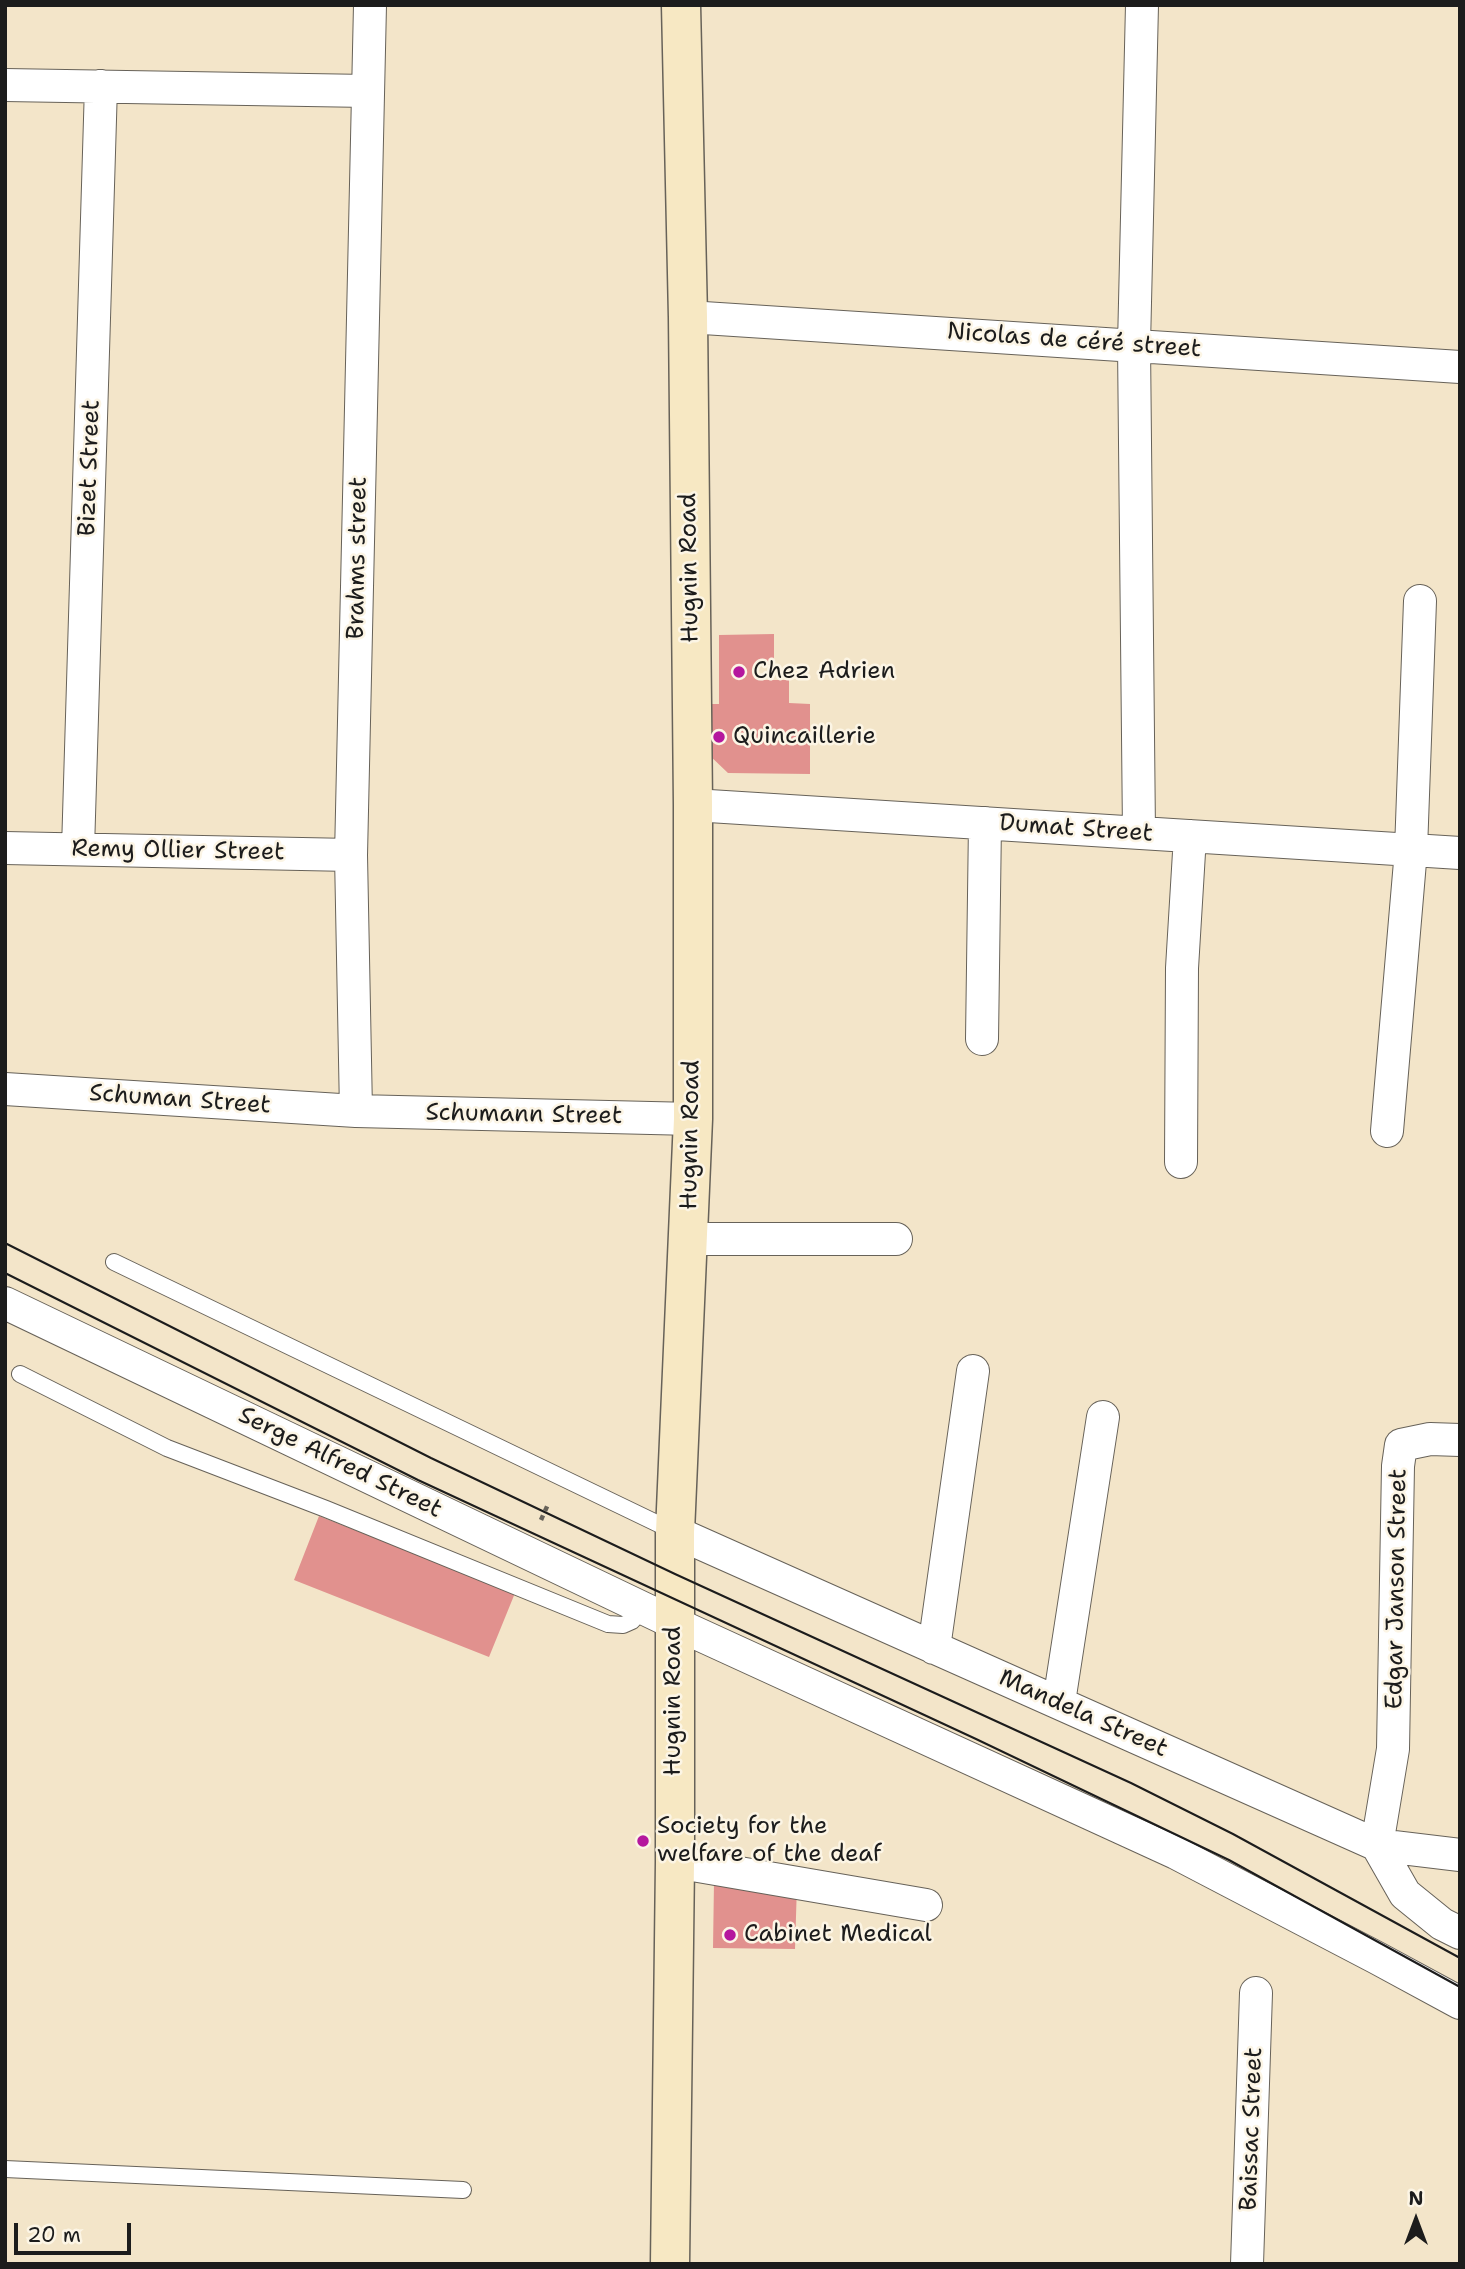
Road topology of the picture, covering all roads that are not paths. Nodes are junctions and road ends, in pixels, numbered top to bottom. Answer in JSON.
{"nodes":[{"id":1,"x":370,"y":5,"type":"edge"},
{"id":2,"x":681,"y":5,"type":"edge"},
{"id":3,"x":1142,"y":5,"type":"edge"},
{"id":4,"x":5,"y":85,"type":"edge"},
{"id":5,"x":102,"y":86,"type":"junction"},
{"id":6,"x":369,"y":91,"type":"junction"},
{"id":7,"x":688,"y":317,"type":"junction"},
{"id":8,"x":1134,"y":345,"type":"junction"},
{"id":9,"x":1460,"y":367,"type":"edge"},
{"id":10,"x":1420,"y":601,"type":"dead end"},
{"id":11,"x":693,"y":805,"type":"junction"},
{"id":12,"x":985,"y":823,"type":"junction"},
{"id":13,"x":1139,"y":833,"type":"junction"},
{"id":14,"x":1190,"y":836,"type":"junction"},
{"id":15,"x":5,"y":848,"type":"edge"},
{"id":16,"x":78,"y":849,"type":"junction"},
{"id":17,"x":1411,"y":850,"type":"junction"},
{"id":18,"x":1460,"y":853,"type":"edge"},
{"id":19,"x":351,"y":855,"type":"junction"},
{"id":20,"x":982,"y":1039,"type":"dead end"},
{"id":21,"x":5,"y":1089,"type":"edge"},
{"id":22,"x":356,"y":1111,"type":"junction"},
{"id":23,"x":693,"y":1119,"type":"junction"},
{"id":24,"x":1387,"y":1131,"type":"dead end"},
{"id":25,"x":1181,"y":1162,"type":"dead end"},
{"id":26,"x":689,"y":1239,"type":"junction"},
{"id":27,"x":896,"y":1239,"type":"dead end"},
{"id":28,"x":114,"y":1262,"type":"dead end"},
{"id":29,"x":5,"y":1303,"type":"edge"},
{"id":30,"x":973,"y":1371,"type":"dead end"},
{"id":31,"x":20,"y":1374,"type":"dead end"},
{"id":32,"x":1103,"y":1417,"type":"dead end"},
{"id":33,"x":1460,"y":1440,"type":"edge"},
{"id":34,"x":676,"y":1532,"type":"junction"},
{"id":35,"x":659,"y":1616,"type":"junction"},
{"id":36,"x":934,"y":1648,"type":"junction"},
{"id":37,"x":1059,"y":1702,"type":"junction"},
{"id":38,"x":1377,"y":1846,"type":"junction"},
{"id":39,"x":1460,"y":1854,"type":"edge"},
{"id":40,"x":675,"y":1862,"type":"junction"},
{"id":41,"x":926,"y":1905,"type":"dead end"},
{"id":42,"x":1460,"y":1933,"type":"edge"},
{"id":43,"x":1256,"y":1993,"type":"dead end"},
{"id":44,"x":1460,"y":2003,"type":"edge"},
{"id":45,"x":5,"y":2169,"type":"edge"},
{"id":46,"x":463,"y":2190,"type":"dead end"},
{"id":47,"x":670,"y":2264,"type":"edge"},
{"id":48,"x":1247,"y":2264,"type":"edge"}],
"edges":[{"from":1,"to":6,"type":"street","name":"Brahms street"},
{"from":2,"to":7,"type":"street","name":"Hugnin Road"},
{"from":3,"to":8,"type":"street"},
{"from":4,"to":5,"type":"street"},
{"from":5,"to":6,"type":"street"},
{"from":5,"to":16,"type":"street","name":"Bizet Street"},
{"from":6,"to":19,"type":"street","name":"Brahms street"},
{"from":7,"to":8,"type":"street","name":"Nicolas de céré street"},
{"from":7,"to":11,"type":"street","name":"Hugnin Road"},
{"from":8,"to":9,"type":"street","name":"Nicolas de céré street"},
{"from":8,"to":13,"type":"street"},
{"from":10,"to":17,"type":"street"},
{"from":11,"to":12,"type":"street","name":"Dumat Street"},
{"from":11,"to":23,"type":"street","name":"Hugnin Road"},
{"from":12,"to":13,"type":"street","name":"Dumat Street"},
{"from":12,"to":20,"type":"street"},
{"from":13,"to":14,"type":"street","name":"Dumat Street"},
{"from":14,"to":17,"type":"street","name":"Dumat Street"},
{"from":14,"to":25,"type":"street"},
{"from":15,"to":16,"type":"street","name":"Remy Ollier Street"},
{"from":16,"to":19,"type":"street","name":"Remy Ollier Street"},
{"from":17,"to":18,"type":"street","name":"Dumat Street"},
{"from":17,"to":24,"type":"street"},
{"from":19,"to":22,"type":"street","name":"Brahms street"},
{"from":21,"to":22,"type":"street","name":"Schuman Street"},
{"from":22,"to":23,"type":"street","name":"Schumann Street"},
{"from":23,"to":26,"type":"street","name":"Hugnin Road"},
{"from":26,"to":27,"type":"street"},
{"from":26,"to":34,"type":"street","name":"Hugnin Road"},
{"from":28,"to":34,"type":"lane"},
{"from":29,"to":35,"type":"street","name":"Serge Alfred Street"},
{"from":30,"to":36,"type":"street"},
{"from":31,"to":35,"type":"lane"},
{"from":32,"to":37,"type":"street"},
{"from":33,"to":38,"type":"street","name":"Edgar Janson Street"},
{"from":34,"to":35,"type":"street","name":"Hugnin Road"},
{"from":34,"to":36,"type":"street","name":"Mandela Street"},
{"from":35,"to":40,"type":"street","name":"Hugnin Road"},
{"from":35,"to":44,"type":"street","name":"Serge Alfred Street"},
{"from":36,"to":37,"type":"street","name":"Mandela Street"},
{"from":37,"to":38,"type":"street","name":"Mandela Street"},
{"from":38,"to":39,"type":"street"},
{"from":38,"to":42,"type":"street"},
{"from":40,"to":41,"type":"street"},
{"from":40,"to":47,"type":"street","name":"Hugnin Road"},
{"from":43,"to":48,"type":"street","name":"Baissac Street"},
{"from":45,"to":46,"type":"lane"}]}
